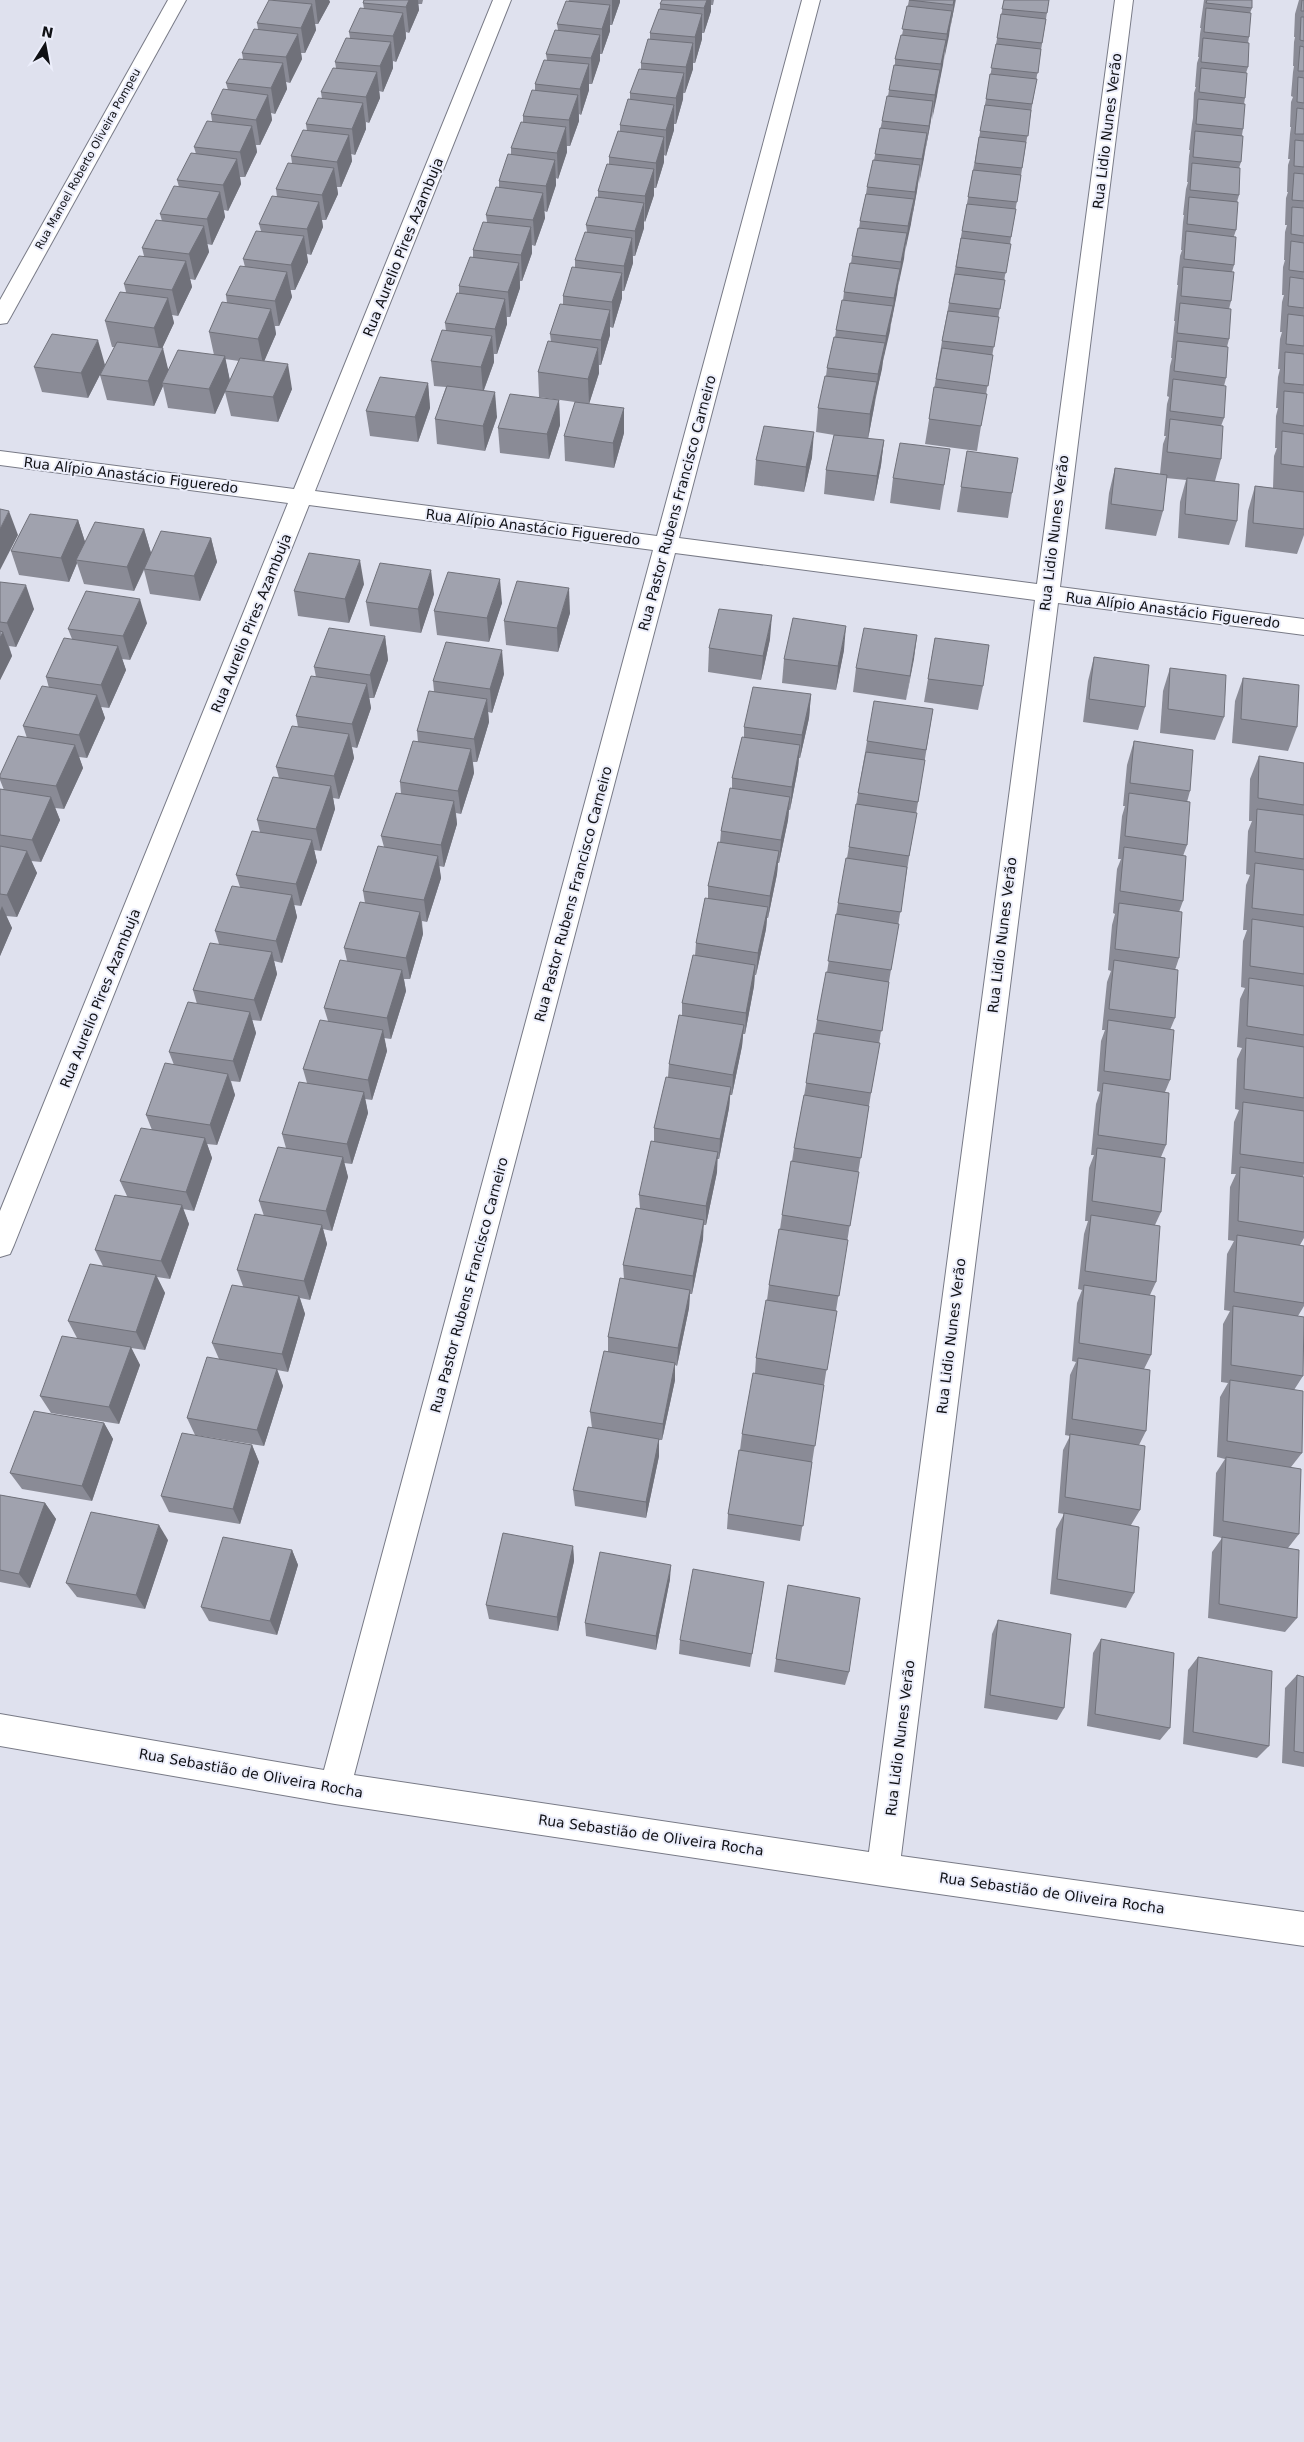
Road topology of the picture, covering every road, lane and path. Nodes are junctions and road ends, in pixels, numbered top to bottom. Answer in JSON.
{"nodes":[{"id":1,"x":177,"y":0,"type":"edge"},
{"id":2,"x":502,"y":0,"type":"edge"},
{"id":3,"x":811,"y":0,"type":"edge"},
{"id":4,"x":1124,"y":0,"type":"edge"},
{"id":5,"x":0,"y":318,"type":"edge"},
{"id":6,"x":0,"y":458,"type":"edge"},
{"id":7,"x":302,"y":497,"type":"junction"},
{"id":8,"x":666,"y":545,"type":"junction"},
{"id":9,"x":1046,"y":594,"type":"junction"},
{"id":10,"x":1304,"y":628,"type":"edge"},
{"id":11,"x":0,"y":1245,"type":"edge"},
{"id":12,"x":0,"y":1730,"type":"edge"},
{"id":13,"x":335,"y":1788,"type":"junction"},
{"id":14,"x":883,"y":1870,"type":"junction"},
{"id":15,"x":1304,"y":1929,"type":"edge"}],
"edges":[{"from":1,"to":5,"type":"street","name":"Rua Manoel Roberto Oliveira Pompeu"},
{"from":2,"to":7,"type":"street","name":"Rua Aurelio Pires Azambuja"},
{"from":3,"to":8,"type":"street","name":"Rua Pastor Rubens Francisco Carneiro"},
{"from":4,"to":9,"type":"street","name":"Rua Lidio Nunes Verão"},
{"from":6,"to":7,"type":"street","name":"Rua Alípio Anastácio Figueredo"},
{"from":7,"to":8,"type":"street","name":"Rua Alípio Anastácio Figueredo"},
{"from":7,"to":11,"type":"street","name":"Rua Aurelio Pires Azambuja"},
{"from":8,"to":9,"type":"street","name":"Rua Alípio Anastácio Figueredo"},
{"from":8,"to":13,"type":"street","name":"Rua Pastor Rubens Francisco Carneiro"},
{"from":9,"to":10,"type":"street","name":"Rua Alípio Anastácio Figueredo"},
{"from":9,"to":14,"type":"street","name":"Rua Lidio Nunes Verão"},
{"from":12,"to":13,"type":"street","name":"Rua Sebastião de Oliveira Rocha"},
{"from":13,"to":14,"type":"street","name":"Rua Sebastião de Oliveira Rocha"},
{"from":14,"to":15,"type":"street","name":"Rua Sebastião de Oliveira Rocha"}]}
